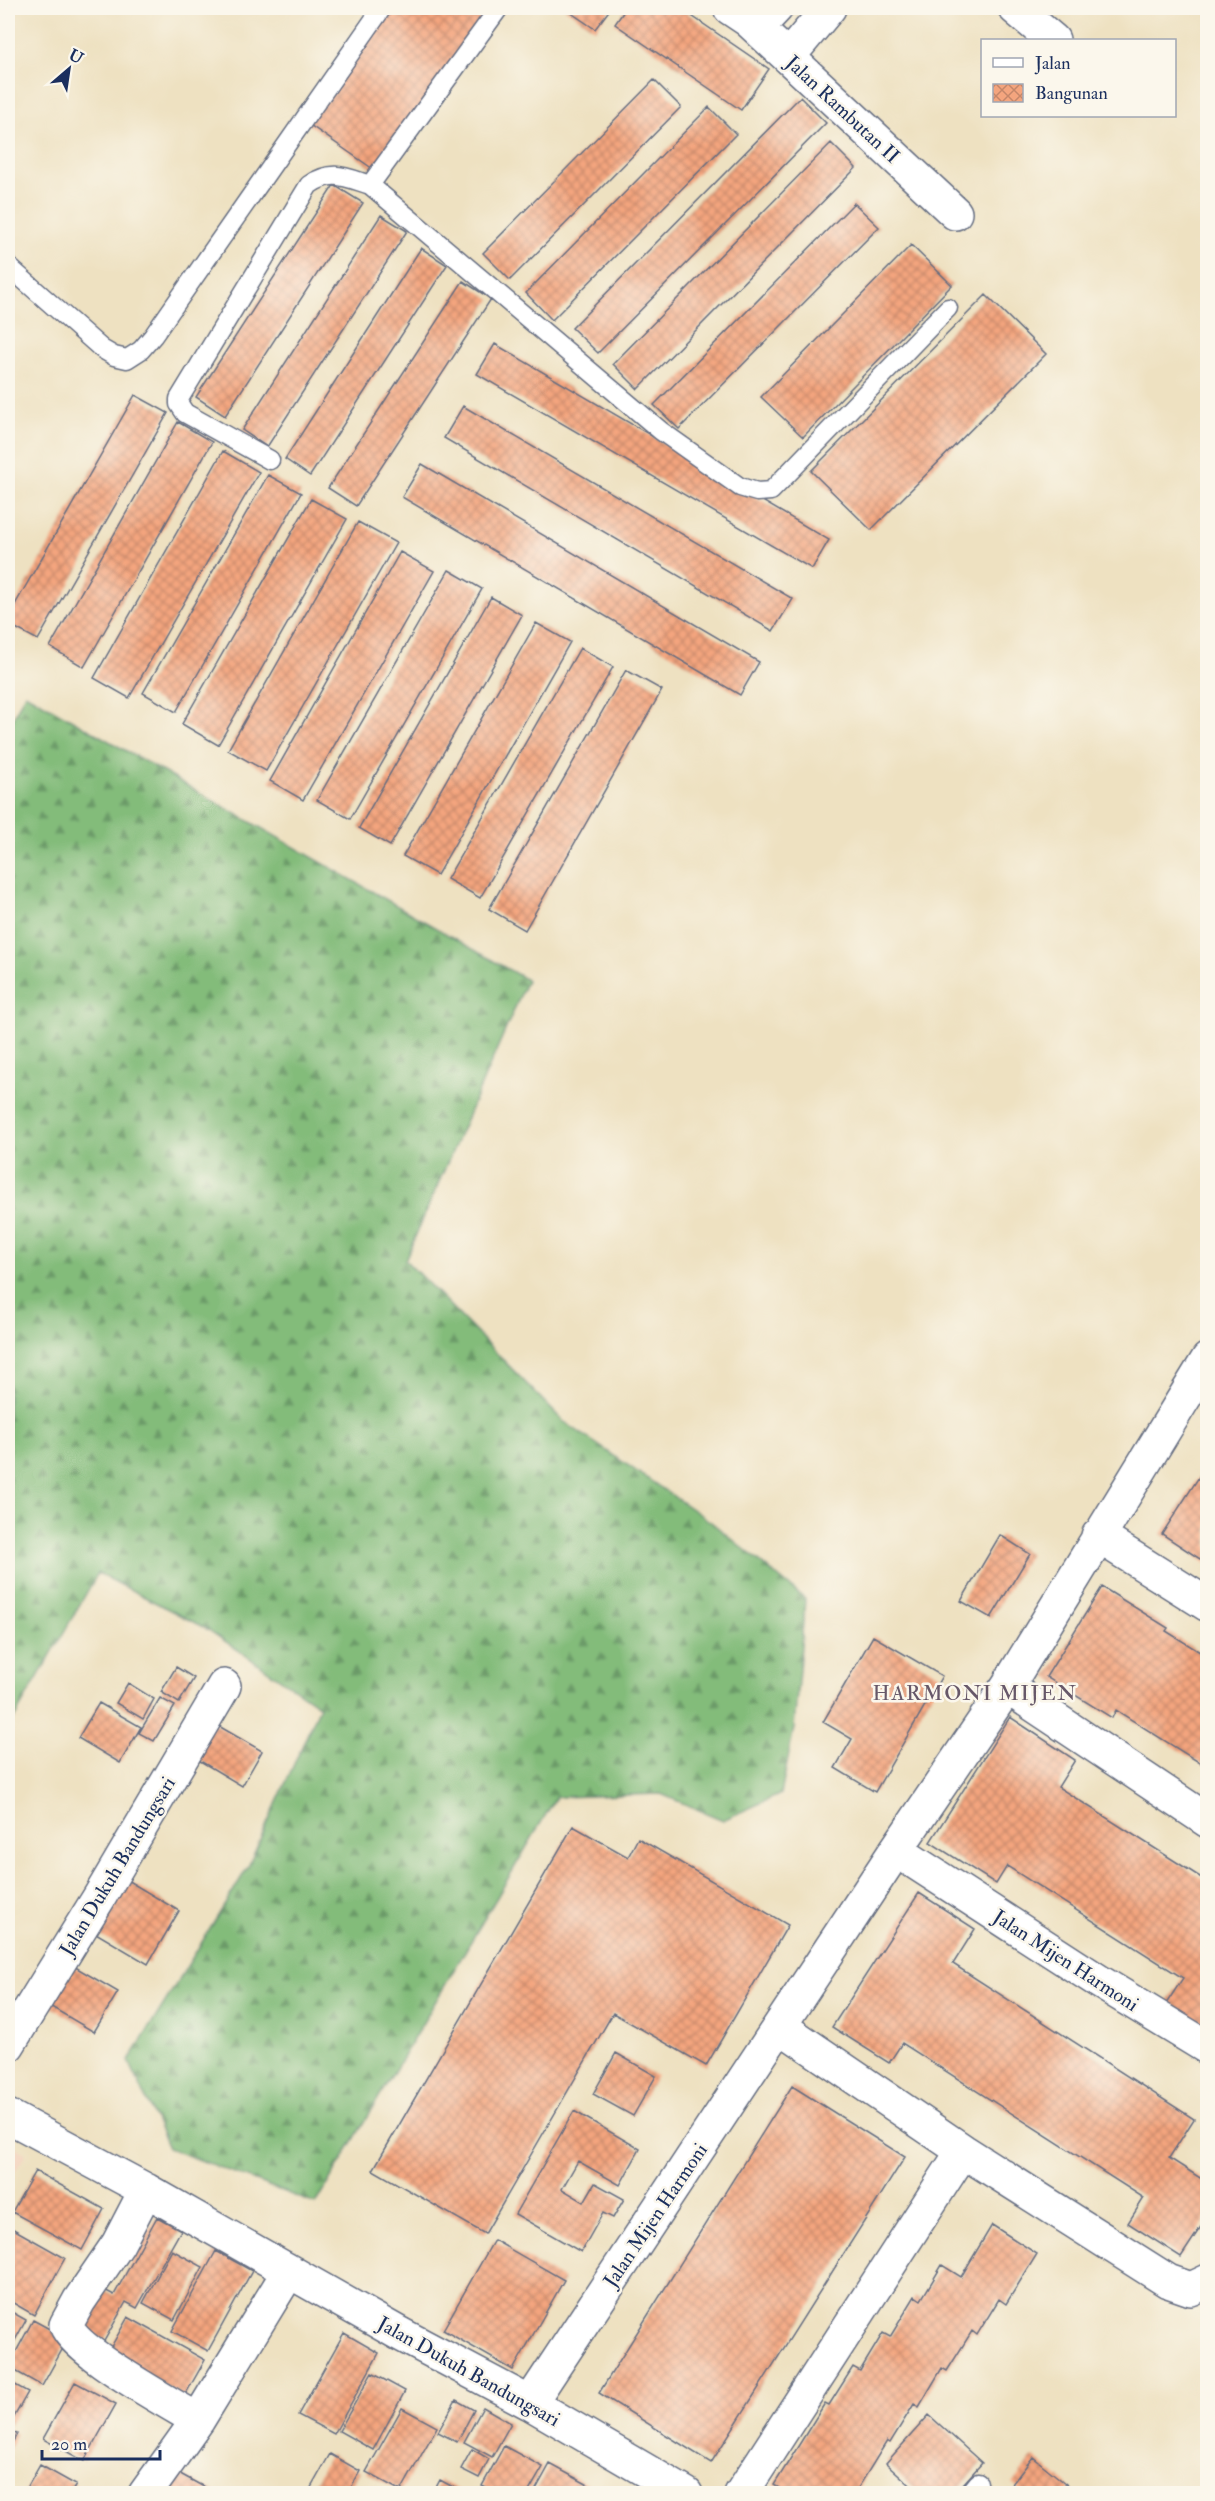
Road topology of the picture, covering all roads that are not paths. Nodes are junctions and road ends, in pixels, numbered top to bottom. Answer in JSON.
{"nodes":[{"id":1,"x":382,"y":8,"type":"edge"},
{"id":2,"x":499,"y":8,"type":"edge"},
{"id":3,"x":730,"y":8,"type":"edge"},
{"id":4,"x":829,"y":8,"type":"edge"},
{"id":5,"x":1015,"y":8,"type":"edge"},
{"id":6,"x":766,"y":18,"type":"edge"},
{"id":7,"x":1052,"y":39,"type":"edge"},
{"id":8,"x":788,"y":57,"type":"junction"},
{"id":9,"x":370,"y":184,"type":"junction"},
{"id":10,"x":955,"y":213,"type":"dead end"},
{"id":11,"x":8,"y":266,"type":"edge"},
{"id":12,"x":948,"y":308,"type":"dead end"},
{"id":13,"x":270,"y":460,"type":"dead end"},
{"id":14,"x":1205,"y":1369,"type":"edge"},
{"id":15,"x":1098,"y":1536,"type":"junction"},
{"id":16,"x":1208,"y":1605,"type":"edge"},
{"id":17,"x":224,"y":1686,"type":"dead end"},
{"id":18,"x":1006,"y":1687,"type":"junction"},
{"id":19,"x":1208,"y":1821,"type":"edge"},
{"id":20,"x":896,"y":1850,"type":"junction"},
{"id":21,"x":780,"y":2027,"type":"junction"},
{"id":22,"x":8,"y":2045,"type":"edge"},
{"id":23,"x":1208,"y":2048,"type":"edge"},
{"id":24,"x":8,"y":2116,"type":"edge"},
{"id":25,"x":963,"y":2151,"type":"junction"},
{"id":26,"x":146,"y":2190,"type":"junction"},
{"id":27,"x":289,"y":2271,"type":"junction"},
{"id":28,"x":1208,"y":2281,"type":"edge"},
{"id":29,"x":530,"y":2403,"type":"junction"},
{"id":30,"x":198,"y":2420,"type":"junction"},
{"id":31,"x":643,"y":2482,"type":"edge"},
{"id":32,"x":145,"y":2493,"type":"edge"},
{"id":33,"x":687,"y":2493,"type":"edge"},
{"id":34,"x":741,"y":2493,"type":"edge"}],
"edges":[{"from":1,"to":11,"type":"lane"},
{"from":2,"to":9,"type":"lane"},
{"from":3,"to":6,"type":"street","name":"Jalan Rambutan II"},
{"from":4,"to":8,"type":"street"},
{"from":5,"to":7,"type":"street"},
{"from":6,"to":8,"type":"street","name":"Jalan Rambutan II"},
{"from":8,"to":10,"type":"street","name":"Jalan Rambutan II"},
{"from":9,"to":12,"type":"lane"},
{"from":9,"to":13,"type":"lane"},
{"from":14,"to":15,"type":"street","name":"Jalan Mijen Harmoni"},
{"from":15,"to":16,"type":"street"},
{"from":15,"to":18,"type":"street","name":"Jalan Mijen Harmoni"},
{"from":17,"to":22,"type":"street","name":"Jalan Dukuh Bandungsari"},
{"from":18,"to":19,"type":"street"},
{"from":18,"to":20,"type":"street","name":"Jalan Mijen Harmoni"},
{"from":20,"to":21,"type":"street","name":"Jalan Mijen Harmoni"},
{"from":20,"to":23,"type":"street","name":"Jalan Mijen Harmoni"},
{"from":21,"to":25,"type":"street"},
{"from":21,"to":29,"type":"street","name":"Jalan Mijen Harmoni"},
{"from":24,"to":26,"type":"street","name":"Jalan Dukuh Bandungsari"},
{"from":25,"to":28,"type":"street"},
{"from":25,"to":34,"type":"street"},
{"from":26,"to":27,"type":"street","name":"Jalan Dukuh Bandungsari"},
{"from":26,"to":30,"type":"street"},
{"from":27,"to":29,"type":"street","name":"Jalan Dukuh Bandungsari"},
{"from":27,"to":30,"type":"street"},
{"from":29,"to":31,"type":"street","name":"Jalan Dukuh Bandungsari"},
{"from":30,"to":32,"type":"street"},
{"from":31,"to":33,"type":"street","name":"Jalan Dukuh Bandungsari"}]}
